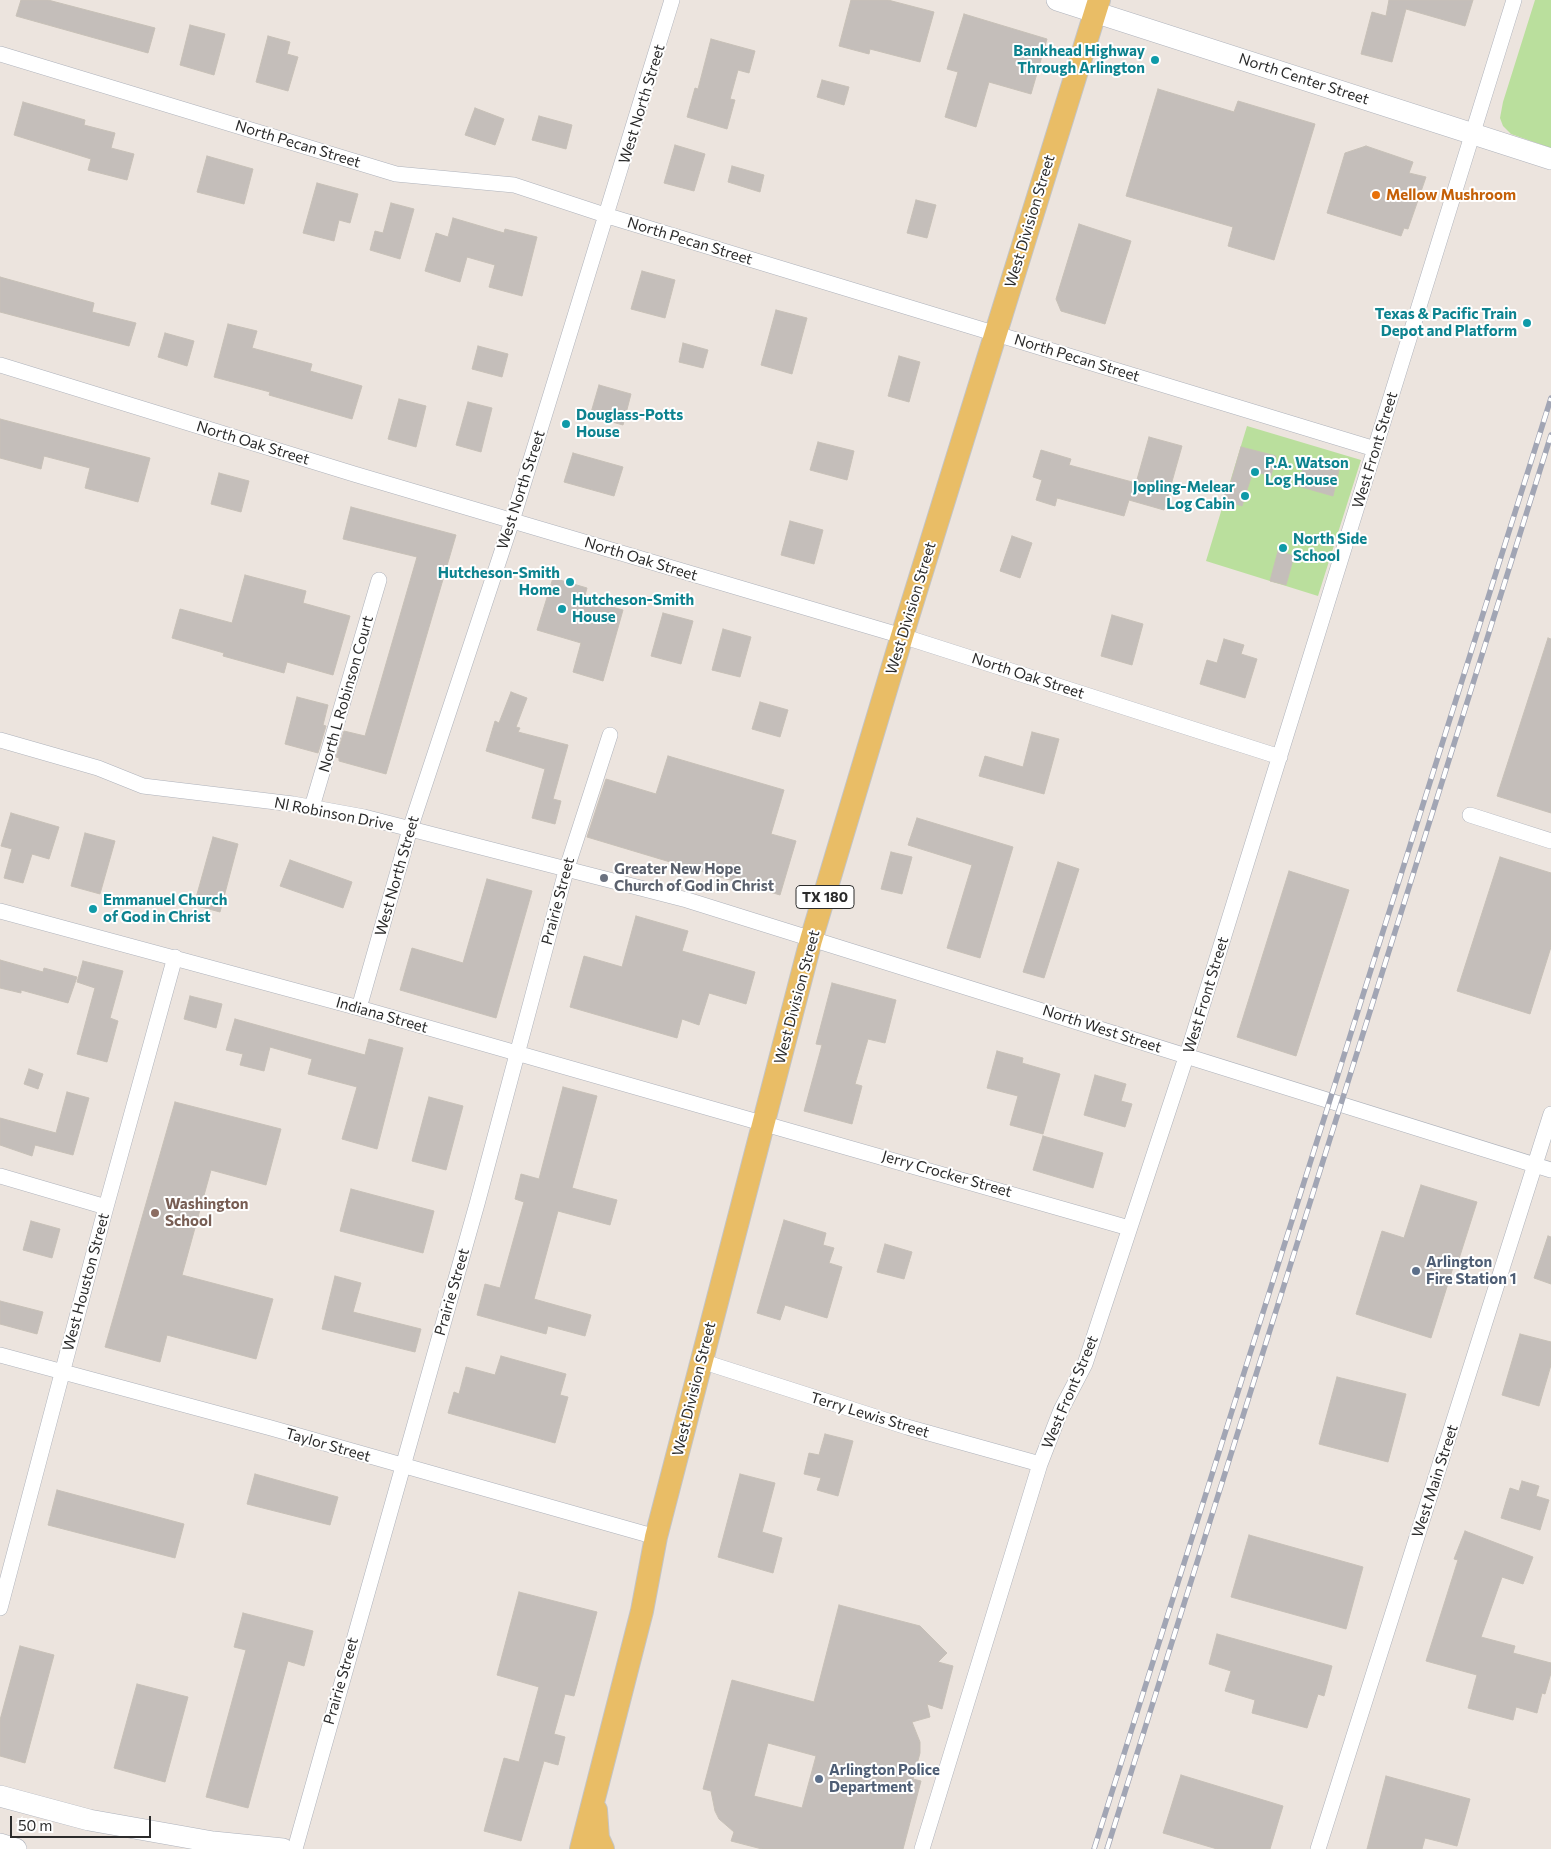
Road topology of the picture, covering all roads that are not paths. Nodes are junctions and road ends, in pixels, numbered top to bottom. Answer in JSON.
{"nodes":[{"id":1,"x":672,"y":0,"type":"edge"},
{"id":2,"x":1057,"y":0,"type":"edge"},
{"id":3,"x":1514,"y":0,"type":"edge"},
{"id":4,"x":1097,"y":6,"type":"edge"},
{"id":5,"x":0,"y":54,"type":"edge"},
{"id":6,"x":1473,"y":134,"type":"junction"},
{"id":7,"x":1551,"y":158,"type":"edge"},
{"id":8,"x":608,"y":216,"type":"junction"},
{"id":9,"x":996,"y":333,"type":"junction"},
{"id":10,"x":0,"y":365,"type":"edge"},
{"id":11,"x":1375,"y":449,"type":"junction"},
{"id":12,"x":512,"y":521,"type":"junction"},
{"id":13,"x":379,"y":580,"type":"dead end"},
{"id":14,"x":902,"y":636,"type":"junction"},
{"id":15,"x":610,"y":734,"type":"dead end"},
{"id":16,"x":0,"y":740,"type":"edge"},
{"id":17,"x":1280,"y":757,"type":"junction"},
{"id":18,"x":312,"y":807,"type":"junction"},
{"id":19,"x":1470,"y":814,"type":"dead end"},
{"id":20,"x":410,"y":829,"type":"junction"},
{"id":21,"x":1551,"y":841,"type":"edge"},
{"id":22,"x":566,"y":870,"type":"junction"},
{"id":23,"x":0,"y":911,"type":"edge"},
{"id":24,"x":811,"y":940,"type":"junction"},
{"id":25,"x":175,"y":958,"type":"junction"},
{"id":26,"x":359,"y":1008,"type":"junction"},
{"id":27,"x":517,"y":1054,"type":"junction"},
{"id":28,"x":1186,"y":1057,"type":"junction"},
{"id":29,"x":1551,"y":1114,"type":"edge"},
{"id":30,"x":763,"y":1124,"type":"junction"},
{"id":31,"x":1535,"y":1164,"type":"junction"},
{"id":32,"x":1551,"y":1170,"type":"edge"},
{"id":33,"x":0,"y":1176,"type":"edge"},
{"id":34,"x":106,"y":1207,"type":"junction"},
{"id":35,"x":1129,"y":1228,"type":"junction"},
{"id":36,"x":0,"y":1355,"type":"edge"},
{"id":37,"x":701,"y":1361,"type":"junction"},
{"id":38,"x":62,"y":1372,"type":"junction"},
{"id":39,"x":1040,"y":1464,"type":"junction"},
{"id":40,"x":403,"y":1466,"type":"junction"},
{"id":41,"x":656,"y":1537,"type":"junction"},
{"id":42,"x":0,"y":1608,"type":"edge"},
{"id":43,"x":595,"y":1794,"type":"junction"},
{"id":44,"x":0,"y":1796,"type":"edge"},
{"id":45,"x":0,"y":1844,"type":"edge"},
{"id":46,"x":16,"y":1849,"type":"edge"},
{"id":47,"x":283,"y":1849,"type":"edge"},
{"id":48,"x":295,"y":1849,"type":"edge"},
{"id":49,"x":581,"y":1849,"type":"edge"},
{"id":50,"x":603,"y":1849,"type":"edge"},
{"id":51,"x":922,"y":1849,"type":"edge"},
{"id":52,"x":1318,"y":1849,"type":"edge"}],
"edges":[{"from":1,"to":8,"type":"street","name":"West North Street"},
{"from":2,"to":4,"type":"main road","name":"North Center Street"},
{"from":3,"to":6,"type":"street","name":"West Front Street"},
{"from":4,"to":6,"type":"main road","name":"North Center Street"},
{"from":4,"to":9,"type":"main road","name":"West Division Street","number":"TX 180"},
{"from":5,"to":8,"type":"street","name":"North Pecan Street"},
{"from":6,"to":7,"type":"main road","name":"North Center Street"},
{"from":6,"to":11,"type":"street","name":"West Front Street"},
{"from":8,"to":9,"type":"street","name":"North Pecan Street"},
{"from":8,"to":12,"type":"street","name":"West North Street"},
{"from":9,"to":11,"type":"street","name":"North Pecan Street"},
{"from":9,"to":14,"type":"main road","name":"West Division Street","number":"TX 180"},
{"from":10,"to":12,"type":"street","name":"North Oak Street"},
{"from":11,"to":17,"type":"street","name":"West Front Street"},
{"from":12,"to":14,"type":"street","name":"North Oak Street"},
{"from":12,"to":20,"type":"street","name":"West North Street"},
{"from":13,"to":18,"type":"street","name":"North L Robinson Court"},
{"from":14,"to":17,"type":"street","name":"North Oak Street"},
{"from":14,"to":24,"type":"main road","name":"West Division Street","number":"TX 180"},
{"from":15,"to":22,"type":"street","name":"Prairie Street"},
{"from":16,"to":18,"type":"street","name":"Nl Robinson Drive"},
{"from":17,"to":28,"type":"street","name":"West Front Street"},
{"from":18,"to":20,"type":"street","name":"Nl Robinson Drive"},
{"from":19,"to":21,"type":"street"},
{"from":20,"to":22,"type":"street","name":"Nl Robinson Drive"},
{"from":20,"to":26,"type":"street","name":"West North Street"},
{"from":22,"to":24,"type":"street","name":"Nl Robinson Drive"},
{"from":22,"to":27,"type":"street","name":"Prairie Street"},
{"from":23,"to":25,"type":"street","name":"Indiana Street"},
{"from":24,"to":28,"type":"street","name":"North West Street"},
{"from":24,"to":30,"type":"main road","name":"West Division Street","number":"TX 180"},
{"from":25,"to":26,"type":"street","name":"Indiana Street"},
{"from":25,"to":34,"type":"street","name":"West Houston Street"},
{"from":26,"to":27,"type":"street","name":"Indiana Street"},
{"from":27,"to":30,"type":"street","name":"Indiana Street"},
{"from":27,"to":40,"type":"street","name":"Prairie Street"},
{"from":28,"to":31,"type":"street","name":"North West Street"},
{"from":28,"to":35,"type":"street","name":"West Front Street"},
{"from":29,"to":31,"type":"street","name":"West Main Street"},
{"from":30,"to":35,"type":"street","name":"Jerry Crocker Street"},
{"from":30,"to":37,"type":"main road","name":"West Division Street","number":"TX 180"},
{"from":31,"to":32,"type":"street","name":"North West Street"},
{"from":31,"to":52,"type":"street","name":"West Main Street"},
{"from":33,"to":34,"type":"street"},
{"from":34,"to":38,"type":"street","name":"West Houston Street"},
{"from":35,"to":39,"type":"street","name":"West Front Street"},
{"from":36,"to":38,"type":"street","name":"Taylor Street"},
{"from":37,"to":39,"type":"street","name":"Terry Lewis Street"},
{"from":37,"to":41,"type":"main road","name":"West Division Street","number":"TX 180"},
{"from":38,"to":40,"type":"street","name":"Taylor Street"},
{"from":38,"to":42,"type":"street","name":"West Houston Street"},
{"from":39,"to":51,"type":"street","name":"West Front Street"},
{"from":40,"to":41,"type":"street","name":"Taylor Street"},
{"from":40,"to":48,"type":"street","name":"Prairie Street"},
{"from":41,"to":43,"type":"main road","name":"West Division Street","number":"TX 180"},
{"from":43,"to":49,"type":"main road","name":"West Division Street","number":"TX 180"},
{"from":43,"to":50,"type":"main road"},
{"from":44,"to":47,"type":"main road"},
{"from":45,"to":46,"type":"main road"}]}
